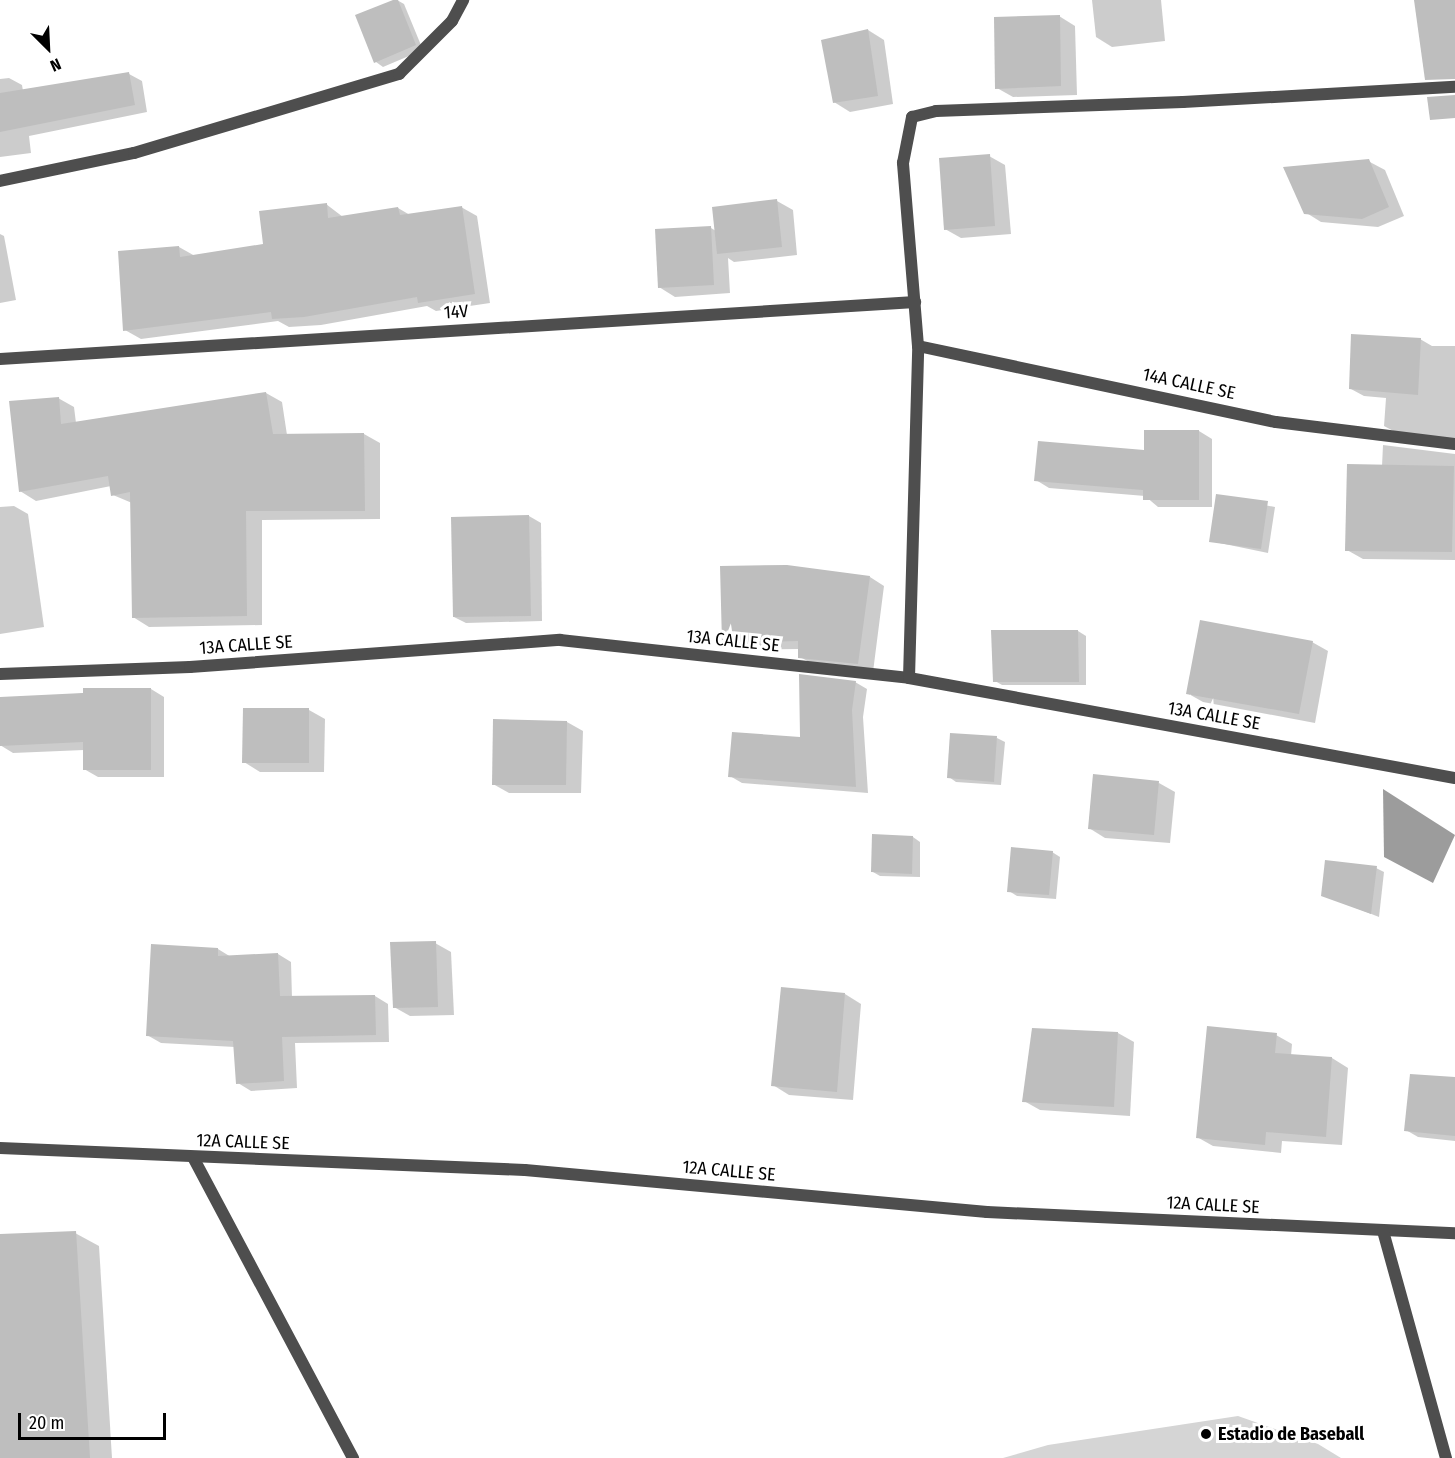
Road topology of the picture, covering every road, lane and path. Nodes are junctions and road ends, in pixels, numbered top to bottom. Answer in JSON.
{"nodes":[{"id":1,"x":463,"y":0,"type":"edge"},
{"id":2,"x":1455,"y":87,"type":"edge"},
{"id":3,"x":0,"y":181,"type":"edge"},
{"id":4,"x":915,"y":302,"type":"junction"},
{"id":5,"x":918,"y":346,"type":"junction"},
{"id":6,"x":0,"y":359,"type":"edge"},
{"id":7,"x":1455,"y":444,"type":"edge"},
{"id":8,"x":0,"y":674,"type":"edge"},
{"id":9,"x":909,"y":678,"type":"junction"},
{"id":10,"x":1455,"y":778,"type":"edge"},
{"id":11,"x":0,"y":1148,"type":"edge"},
{"id":12,"x":194,"y":1159,"type":"junction"},
{"id":13,"x":1383,"y":1231,"type":"junction"},
{"id":14,"x":1455,"y":1233,"type":"edge"},
{"id":15,"x":353,"y":1458,"type":"edge"},
{"id":16,"x":1446,"y":1458,"type":"edge"}],
"edges":[{"from":1,"to":3,"type":"street"},
{"from":2,"to":4,"type":"street"},
{"from":4,"to":5,"type":"street"},
{"from":4,"to":6,"type":"street","name":"14V"},
{"from":5,"to":7,"type":"street","name":"14A CALLE SE"},
{"from":5,"to":9,"type":"street"},
{"from":8,"to":9,"type":"street","name":"13A CALLE SE"},
{"from":9,"to":10,"type":"street","name":"13A CALLE SE"},
{"from":11,"to":12,"type":"street","name":"12A CALLE SE"},
{"from":12,"to":13,"type":"street","name":"12A CALLE SE"},
{"from":12,"to":15,"type":"street"},
{"from":13,"to":14,"type":"street","name":"12A CALLE SE"},
{"from":13,"to":16,"type":"street"}]}
